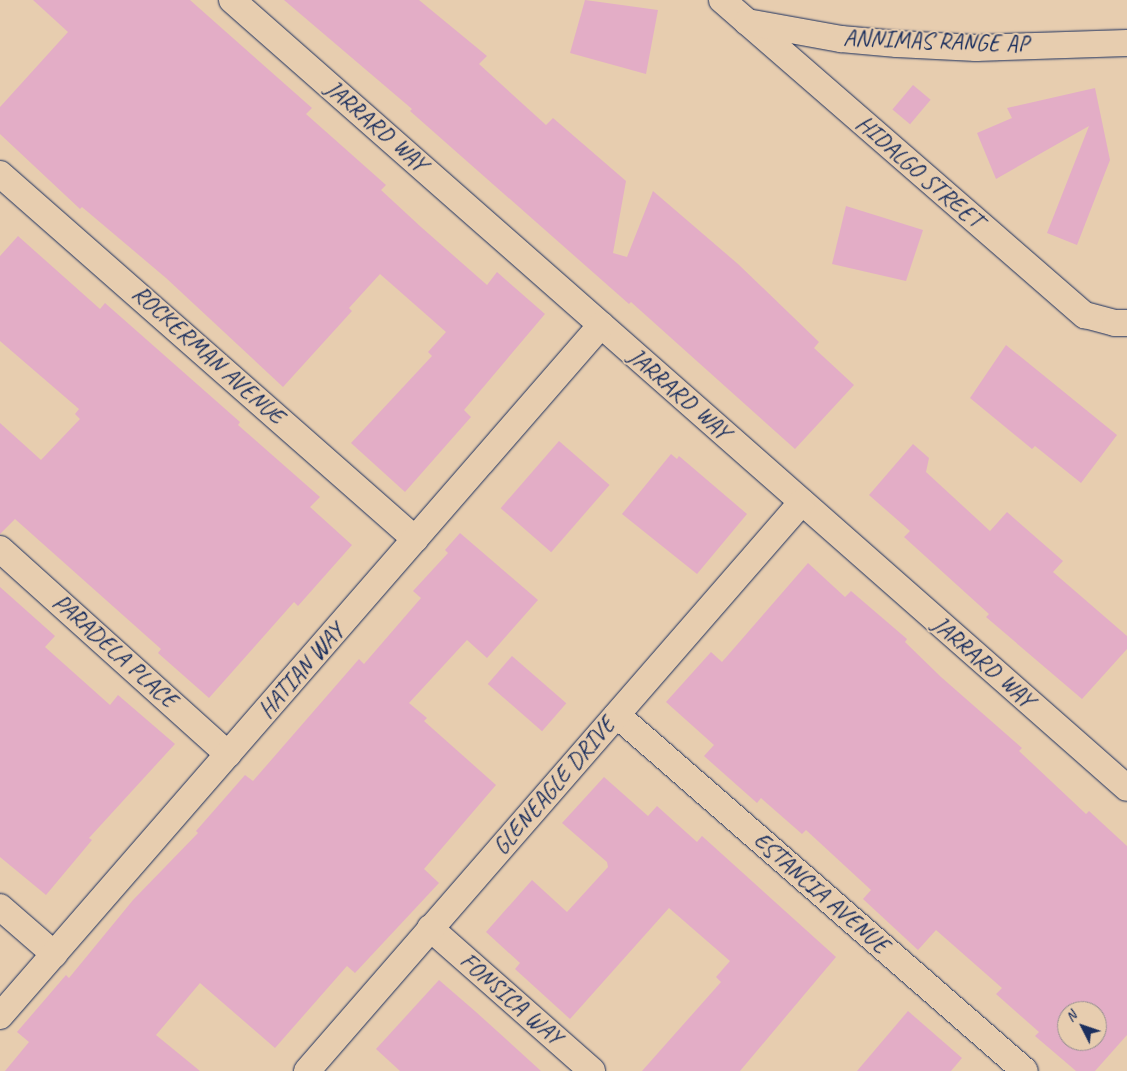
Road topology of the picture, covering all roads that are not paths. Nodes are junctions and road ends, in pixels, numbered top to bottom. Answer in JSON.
{"nodes":[{"id":1,"x":232,"y":0,"type":"edge"},
{"id":2,"x":722,"y":0,"type":"edge"},
{"id":3,"x":747,"y":22,"type":"junction"},
{"id":4,"x":1127,"y":43,"type":"edge"},
{"id":5,"x":0,"y":174,"type":"edge"},
{"id":6,"x":1127,"y":323,"type":"edge"},
{"id":7,"x":601,"y":325,"type":"junction"},
{"id":8,"x":802,"y":502,"type":"junction"},
{"id":9,"x":414,"y":539,"type":"junction"},
{"id":10,"x":0,"y":549,"type":"edge"},
{"id":11,"x":616,"y":715,"type":"junction"},
{"id":12,"x":228,"y":754,"type":"junction"},
{"id":13,"x":1127,"y":788,"type":"edge"},
{"id":14,"x":0,"y":907,"type":"edge"},
{"id":15,"x":430,"y":928,"type":"junction"},
{"id":16,"x":54,"y":954,"type":"junction"},
{"id":17,"x":0,"y":1016,"type":"edge"},
{"id":18,"x":307,"y":1071,"type":"edge"},
{"id":19,"x":592,"y":1071,"type":"edge"},
{"id":20,"x":1024,"y":1071,"type":"edge"}],
"edges":[{"from":1,"to":7,"type":"street","name":"JARRARD WAY"},
{"from":2,"to":3,"type":"street","name":"HIDALGO STREET"},
{"from":3,"to":4,"type":"street","name":"ANNIMAS RANGE AP"},
{"from":3,"to":6,"type":"street","name":"HIDALGO STREET"},
{"from":5,"to":9,"type":"street","name":"ROCKERMAN AVENUE"},
{"from":7,"to":8,"type":"street","name":"JARRARD WAY"},
{"from":7,"to":9,"type":"street","name":"HATIAN WAY"},
{"from":8,"to":11,"type":"street","name":"GLENEAGLE DRIVE"},
{"from":8,"to":13,"type":"street","name":"JARRARD WAY"},
{"from":9,"to":12,"type":"street","name":"HATIAN WAY"},
{"from":10,"to":12,"type":"street","name":"PARADELA PLACE"},
{"from":11,"to":15,"type":"street","name":"GLENEAGLE DRIVE"},
{"from":11,"to":20,"type":"street","name":"ESTANCIA AVENUE"},
{"from":12,"to":16,"type":"street","name":"HATIAN WAY"},
{"from":14,"to":16,"type":"street"},
{"from":15,"to":18,"type":"street","name":"GLENEAGLE DRIVE"},
{"from":15,"to":19,"type":"street","name":"FONSICA WAY"},
{"from":16,"to":17,"type":"street","name":"HATIAN WAY"}]}
